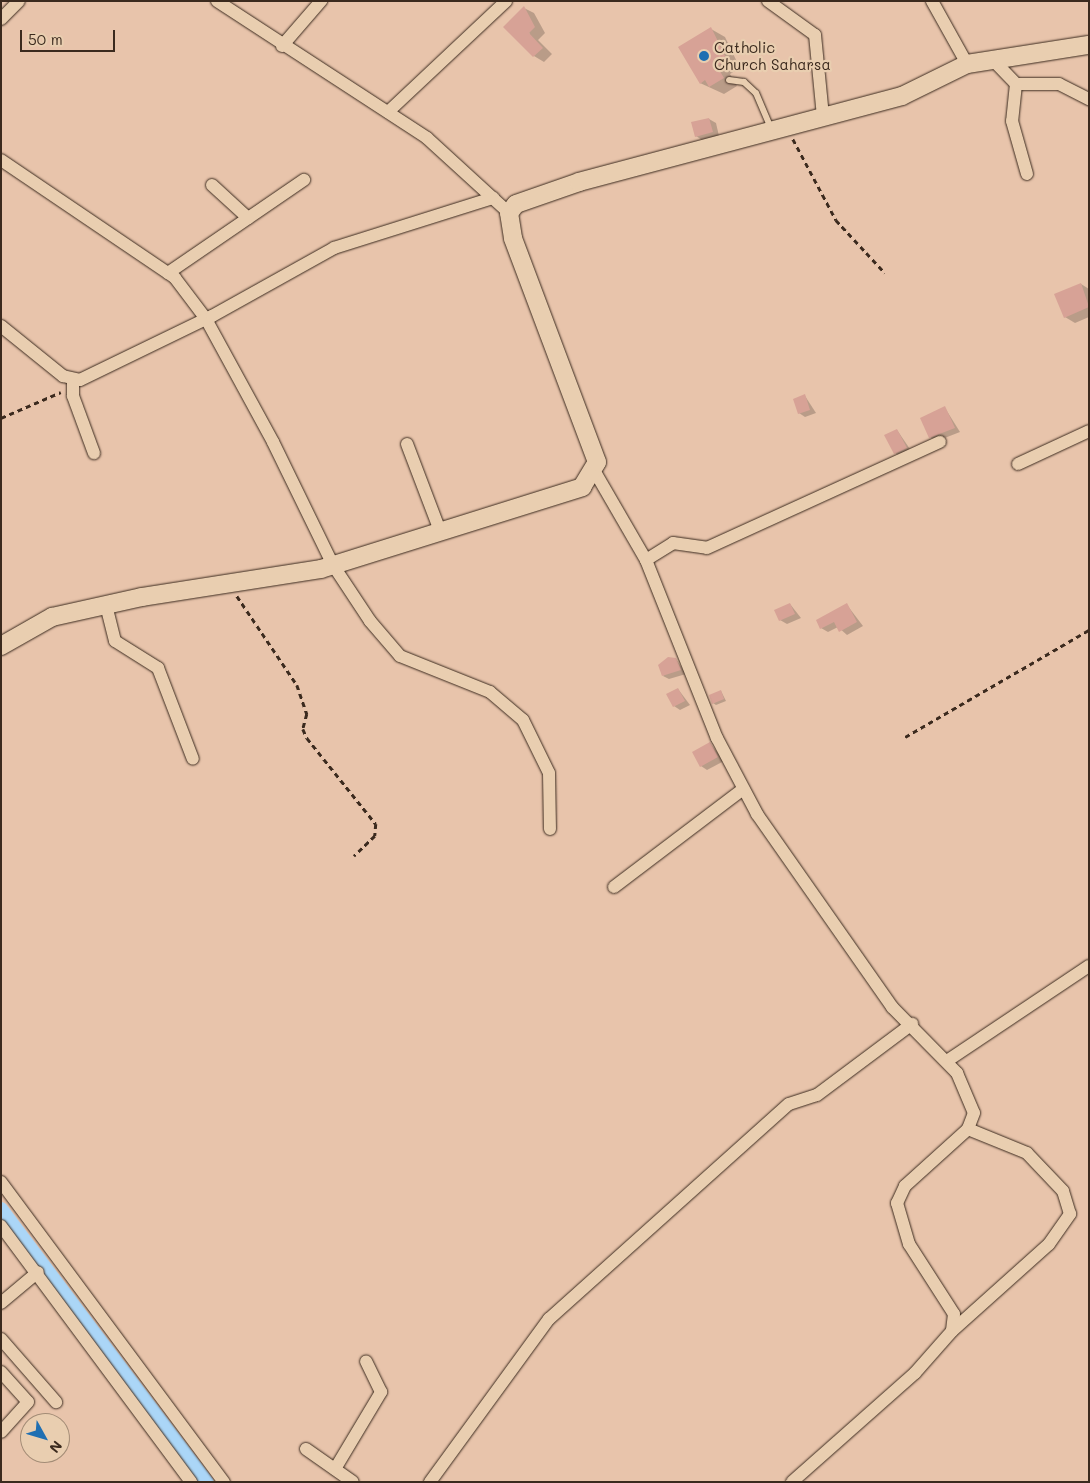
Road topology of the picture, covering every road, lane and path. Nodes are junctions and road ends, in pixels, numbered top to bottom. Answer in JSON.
{"nodes":[{"id":1,"x":19,"y":1,"type":"edge"},
{"id":2,"x":216,"y":1,"type":"edge"},
{"id":3,"x":321,"y":1,"type":"edge"},
{"id":4,"x":506,"y":1,"type":"edge"},
{"id":5,"x":768,"y":1,"type":"edge"},
{"id":6,"x":932,"y":1,"type":"edge"},
{"id":7,"x":1,"y":19,"type":"edge"},
{"id":8,"x":1089,"y":44,"type":"edge"},
{"id":9,"x":282,"y":46,"type":"junction"},
{"id":10,"x":993,"y":60,"type":"junction"},
{"id":11,"x":967,"y":64,"type":"junction"},
{"id":12,"x":728,"y":80,"type":"dead end"},
{"id":13,"x":1016,"y":84,"type":"junction"},
{"id":14,"x":1089,"y":99,"type":"edge"},
{"id":15,"x":388,"y":112,"type":"junction"},
{"id":16,"x":823,"y":117,"type":"junction"},
{"id":17,"x":779,"y":129,"type":"junction"},
{"id":18,"x":1,"y":160,"type":"edge"},
{"id":19,"x":1027,"y":174,"type":"dead end"},
{"id":20,"x":304,"y":180,"type":"dead end"},
{"id":21,"x":212,"y":185,"type":"dead end"},
{"id":22,"x":493,"y":198,"type":"junction"},
{"id":23,"x":509,"y":213,"type":"junction"},
{"id":24,"x":248,"y":218,"type":"junction"},
{"id":25,"x":168,"y":273,"type":"junction"},
{"id":26,"x":885,"y":273,"type":"dead end"},
{"id":27,"x":206,"y":319,"type":"junction"},
{"id":28,"x":1,"y":326,"type":"edge"},
{"id":29,"x":73,"y":383,"type":"junction"},
{"id":30,"x":1,"y":418,"type":"edge"},
{"id":31,"x":1089,"y":431,"type":"edge"},
{"id":32,"x":940,"y":442,"type":"dead end"},
{"id":33,"x":407,"y":444,"type":"dead end"},
{"id":34,"x":94,"y":453,"type":"dead end"},
{"id":35,"x":1018,"y":464,"type":"dead end"},
{"id":36,"x":595,"y":472,"type":"junction"},
{"id":37,"x":440,"y":531,"type":"junction"},
{"id":38,"x":646,"y":560,"type":"junction"},
{"id":39,"x":333,"y":565,"type":"junction"},
{"id":40,"x":228,"y":582,"type":"junction"},
{"id":41,"x":106,"y":605,"type":"junction"},
{"id":42,"x":1089,"y":630,"type":"edge"},
{"id":43,"x":1,"y":646,"type":"edge"},
{"id":44,"x":905,"y":737,"type":"dead end"},
{"id":45,"x":193,"y":759,"type":"dead end"},
{"id":46,"x":743,"y":789,"type":"junction"},
{"id":47,"x":550,"y":829,"type":"dead end"},
{"id":48,"x":354,"y":856,"type":"dead end"},
{"id":49,"x":614,"y":887,"type":"dead end"},
{"id":50,"x":1089,"y":966,"type":"edge"},
{"id":51,"x":912,"y":1024,"type":"junction"},
{"id":52,"x":948,"y":1061,"type":"junction"},
{"id":53,"x":968,"y":1129,"type":"junction"},
{"id":54,"x":1,"y":1182,"type":"edge"},
{"id":55,"x":1,"y":1226,"type":"edge"},
{"id":56,"x":38,"y":1272,"type":"junction"},
{"id":57,"x":1,"y":1303,"type":"edge"},
{"id":58,"x":952,"y":1331,"type":"junction"},
{"id":59,"x":1,"y":1339,"type":"edge"},
{"id":60,"x":366,"y":1361,"type":"dead end"},
{"id":61,"x":1,"y":1372,"type":"edge"},
{"id":62,"x":56,"y":1402,"type":"dead end"},
{"id":63,"x":1,"y":1432,"type":"edge"},
{"id":64,"x":306,"y":1449,"type":"dead end"},
{"id":65,"x":335,"y":1469,"type":"junction"},
{"id":66,"x":191,"y":1482,"type":"edge"},
{"id":67,"x":224,"y":1482,"type":"edge"},
{"id":68,"x":353,"y":1482,"type":"edge"},
{"id":69,"x":430,"y":1482,"type":"edge"},
{"id":70,"x":792,"y":1482,"type":"edge"}],
"edges":[{"from":1,"to":7,"type":"street"},
{"from":2,"to":9,"type":"street"},
{"from":3,"to":9,"type":"street"},
{"from":4,"to":15,"type":"street"},
{"from":5,"to":16,"type":"street"},
{"from":6,"to":11,"type":"street"},
{"from":8,"to":10,"type":"main road"},
{"from":9,"to":15,"type":"street"},
{"from":10,"to":11,"type":"main road"},
{"from":10,"to":13,"type":"street"},
{"from":11,"to":16,"type":"main road"},
{"from":12,"to":17,"type":"lane"},
{"from":13,"to":14,"type":"street"},
{"from":13,"to":19,"type":"street"},
{"from":15,"to":22,"type":"street"},
{"from":16,"to":17,"type":"main road"},
{"from":17,"to":23,"type":"main road"},
{"from":17,"to":26,"type":"path"},
{"from":18,"to":25,"type":"street"},
{"from":20,"to":24,"type":"street"},
{"from":21,"to":24,"type":"street"},
{"from":22,"to":23,"type":"street"},
{"from":22,"to":27,"type":"street"},
{"from":23,"to":36,"type":"main road"},
{"from":24,"to":25,"type":"street"},
{"from":25,"to":27,"type":"street"},
{"from":27,"to":29,"type":"street"},
{"from":27,"to":39,"type":"street"},
{"from":28,"to":29,"type":"street"},
{"from":29,"to":30,"type":"path"},
{"from":29,"to":34,"type":"street"},
{"from":31,"to":35,"type":"street"},
{"from":32,"to":38,"type":"street"},
{"from":33,"to":37,"type":"street"},
{"from":36,"to":37,"type":"main road"},
{"from":36,"to":38,"type":"street"},
{"from":37,"to":39,"type":"main road"},
{"from":38,"to":46,"type":"street"},
{"from":39,"to":40,"type":"main road"},
{"from":39,"to":47,"type":"street"},
{"from":40,"to":41,"type":"main road"},
{"from":40,"to":48,"type":"path"},
{"from":41,"to":43,"type":"main road"},
{"from":41,"to":45,"type":"street"},
{"from":42,"to":44,"type":"path"},
{"from":46,"to":49,"type":"street"},
{"from":46,"to":51,"type":"street"},
{"from":50,"to":52,"type":"street"},
{"from":51,"to":52,"type":"street"},
{"from":51,"to":69,"type":"street"},
{"from":52,"to":53,"type":"street"},
{"from":53,"to":58,"type":"street"},
{"from":53,"to":58,"type":"street"},
{"from":54,"to":67,"type":"street"},
{"from":55,"to":56,"type":"street"},
{"from":56,"to":57,"type":"street"},
{"from":56,"to":66,"type":"street"},
{"from":58,"to":70,"type":"street"},
{"from":59,"to":62,"type":"street"},
{"from":60,"to":65,"type":"street"},
{"from":61,"to":63,"type":"street"},
{"from":64,"to":65,"type":"street"},
{"from":65,"to":68,"type":"street"}]}
